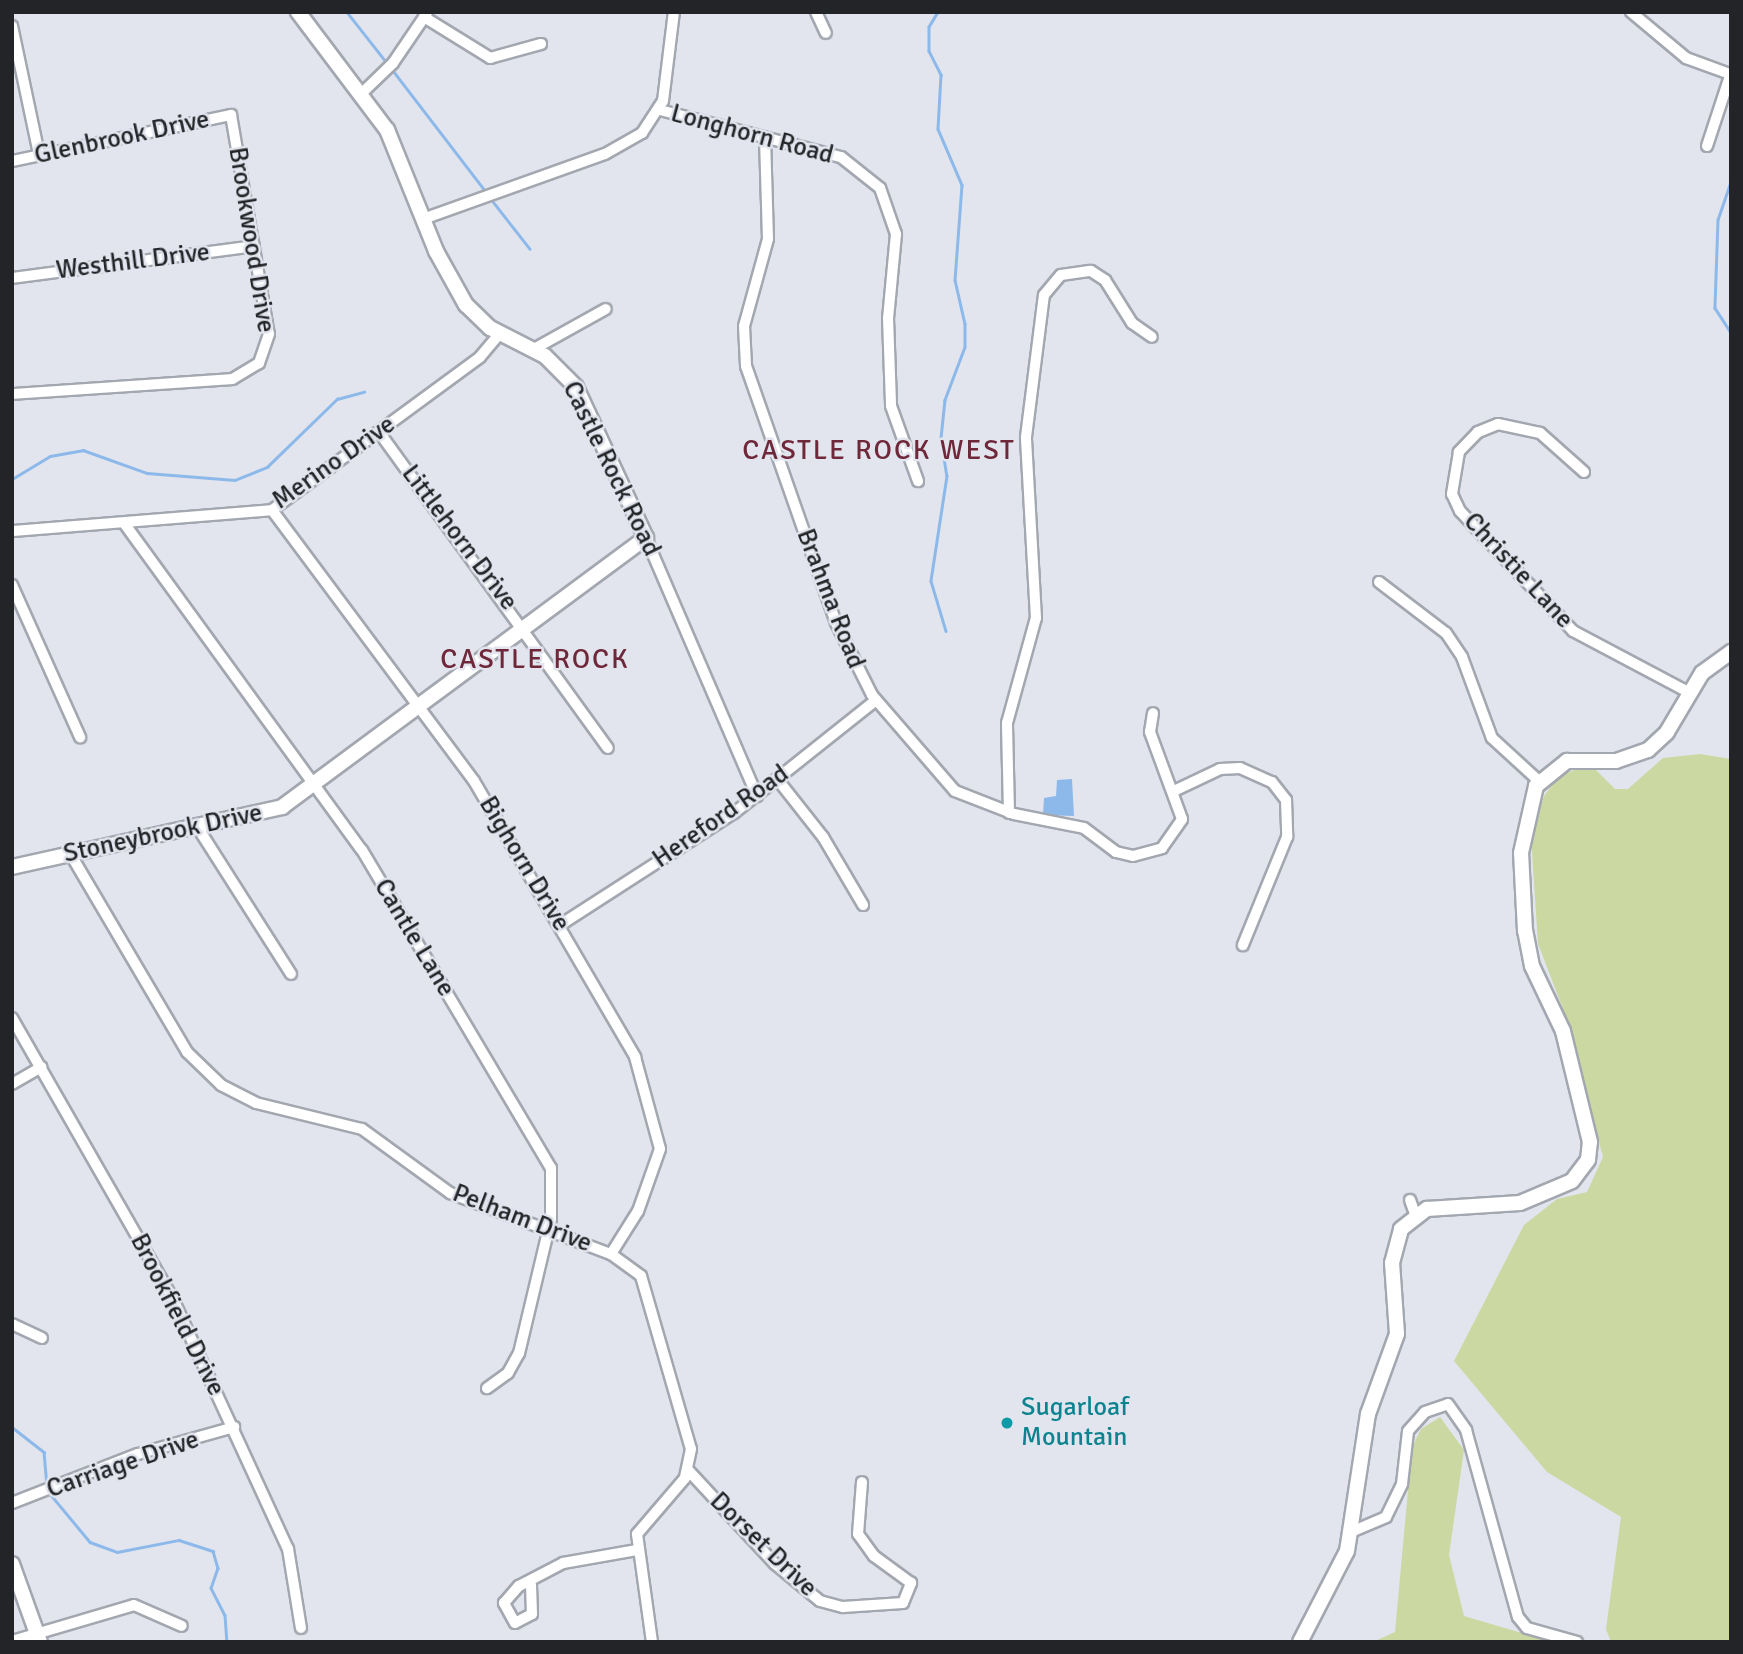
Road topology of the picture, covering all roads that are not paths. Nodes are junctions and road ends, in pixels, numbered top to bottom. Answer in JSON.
{"nodes":[{"id":1,"x":298,"y":12,"type":"edge"},
{"id":2,"x":674,"y":12,"type":"edge"},
{"id":3,"x":816,"y":12,"type":"edge"},
{"id":4,"x":1631,"y":12,"type":"edge"},
{"id":5,"x":425,"y":15,"type":"edge"},
{"id":6,"x":12,"y":26,"type":"edge"},
{"id":7,"x":826,"y":33,"type":"dead end"},
{"id":8,"x":541,"y":44,"type":"dead end"},
{"id":9,"x":1730,"y":74,"type":"edge"},
{"id":10,"x":363,"y":92,"type":"junction"},
{"id":11,"x":660,"y":110,"type":"junction"},
{"id":12,"x":231,"y":115,"type":"joint"},
{"id":13,"x":765,"y":138,"type":"junction"},
{"id":14,"x":1707,"y":146,"type":"dead end"},
{"id":15,"x":39,"y":154,"type":"junction"},
{"id":16,"x":12,"y":161,"type":"edge"},
{"id":17,"x":423,"y":219,"type":"junction"},
{"id":18,"x":254,"y":246,"type":"junction"},
{"id":19,"x":12,"y":278,"type":"edge"},
{"id":20,"x":606,"y":309,"type":"dead end"},
{"id":21,"x":500,"y":333,"type":"junction"},
{"id":22,"x":1152,"y":337,"type":"dead end"},
{"id":23,"x":534,"y":349,"type":"junction"},
{"id":24,"x":12,"y":394,"type":"edge"},
{"id":25,"x":379,"y":432,"type":"junction"},
{"id":26,"x":1584,"y":472,"type":"dead end"},
{"id":27,"x":918,"y":481,"type":"dead end"},
{"id":28,"x":272,"y":510,"type":"junction"},
{"id":29,"x":124,"y":523,"type":"junction"},
{"id":30,"x":12,"y":531,"type":"edge"},
{"id":31,"x":646,"y":538,"type":"junction"},
{"id":32,"x":1379,"y":582,"type":"dead end"},
{"id":33,"x":12,"y":585,"type":"edge"},
{"id":34,"x":526,"y":627,"type":"junction"},
{"id":35,"x":1731,"y":652,"type":"edge"},
{"id":36,"x":1690,"y":693,"type":"junction"},
{"id":37,"x":876,"y":700,"type":"junction"},
{"id":38,"x":420,"y":707,"type":"junction"},
{"id":39,"x":1153,"y":713,"type":"dead end"},
{"id":40,"x":80,"y":737,"type":"dead end"},
{"id":41,"x":608,"y":748,"type":"dead end"},
{"id":42,"x":778,"y":780,"type":"junction"},
{"id":43,"x":1539,"y":781,"type":"junction"},
{"id":44,"x":315,"y":784,"type":"junction"},
{"id":45,"x":1176,"y":790,"type":"junction"},
{"id":46,"x":757,"y":796,"type":"junction"},
{"id":47,"x":1009,"y":813,"type":"junction"},
{"id":48,"x":198,"y":828,"type":"junction"},
{"id":49,"x":71,"y":855,"type":"junction"},
{"id":50,"x":12,"y":867,"type":"edge"},
{"id":51,"x":863,"y":905,"type":"dead end"},
{"id":52,"x":560,"y":925,"type":"junction"},
{"id":53,"x":1243,"y":945,"type":"dead end"},
{"id":54,"x":291,"y":974,"type":"dead end"},
{"id":55,"x":12,"y":1018,"type":"edge"},
{"id":56,"x":41,"y":1067,"type":"junction"},
{"id":57,"x":12,"y":1084,"type":"edge"},
{"id":58,"x":549,"y":1228,"type":"junction"},
{"id":59,"x":611,"y":1254,"type":"junction"},
{"id":60,"x":12,"y":1324,"type":"edge"},
{"id":61,"x":42,"y":1338,"type":"dead end"},
{"id":62,"x":487,"y":1388,"type":"dead end"},
{"id":63,"x":234,"y":1427,"type":"junction"},
{"id":64,"x":688,"y":1470,"type":"junction"},
{"id":65,"x":862,"y":1482,"type":"dead end"},
{"id":66,"x":12,"y":1503,"type":"edge"},
{"id":67,"x":1351,"y":1532,"type":"junction"},
{"id":68,"x":637,"y":1550,"type":"junction"},
{"id":69,"x":12,"y":1564,"type":"edge"},
{"id":70,"x":531,"y":1585,"type":"dead end"},
{"id":71,"x":182,"y":1626,"type":"dead end"},
{"id":72,"x":301,"y":1628,"type":"dead end"},
{"id":73,"x":38,"y":1638,"type":"edge"},
{"id":74,"x":12,"y":1641,"type":"edge"},
{"id":75,"x":652,"y":1642,"type":"edge"},
{"id":76,"x":1300,"y":1642,"type":"edge"},
{"id":77,"x":1577,"y":1642,"type":"edge"}],
"edges":[{"from":1,"to":10,"type":"street","name":"Castle Rock Road"},
{"from":2,"to":11,"type":"street"},
{"from":3,"to":7,"type":"street"},
{"from":4,"to":9,"type":"street"},
{"from":5,"to":8,"type":"street"},
{"from":5,"to":10,"type":"street"},
{"from":6,"to":15,"type":"street"},
{"from":9,"to":14,"type":"street"},
{"from":10,"to":17,"type":"street","name":"Castle Rock Road"},
{"from":11,"to":13,"type":"street","name":"Longhorn Road"},
{"from":11,"to":17,"type":"street","name":"Longhorn Road"},
{"from":12,"to":15,"type":"street","name":"Glenbrook Drive"},
{"from":12,"to":18,"type":"street","name":"Brookwood Drive"},
{"from":13,"to":27,"type":"street","name":"Longhorn Road"},
{"from":13,"to":37,"type":"street","name":"Brahma Road"},
{"from":15,"to":16,"type":"street","name":"Glenbrook Drive"},
{"from":17,"to":21,"type":"street","name":"Castle Rock Road"},
{"from":18,"to":19,"type":"street","name":"Westhill Drive"},
{"from":18,"to":24,"type":"street","name":"Brookwood Drive"},
{"from":20,"to":23,"type":"street"},
{"from":21,"to":23,"type":"street","name":"Castle Rock Road"},
{"from":21,"to":25,"type":"street","name":"Merino Drive"},
{"from":22,"to":47,"type":"street"},
{"from":23,"to":31,"type":"street","name":"Castle Rock Road"},
{"from":25,"to":28,"type":"street","name":"Merino Drive"},
{"from":25,"to":34,"type":"street","name":"Littlehorn Drive"},
{"from":26,"to":36,"type":"street","name":"Christie Lane"},
{"from":28,"to":29,"type":"street","name":"Merino Drive"},
{"from":28,"to":38,"type":"street","name":"Bighorn Drive"},
{"from":29,"to":30,"type":"street","name":"Merino Drive"},
{"from":29,"to":44,"type":"street","name":"Cantle Lane"},
{"from":31,"to":34,"type":"street","name":"Stoneybrook Drive"},
{"from":31,"to":46,"type":"street","name":"Castle Rock Road"},
{"from":32,"to":43,"type":"street"},
{"from":33,"to":40,"type":"street"},
{"from":34,"to":38,"type":"street","name":"Stoneybrook Drive"},
{"from":34,"to":41,"type":"street","name":"Littlehorn Drive"},
{"from":35,"to":36,"type":"street"},
{"from":36,"to":43,"type":"street"},
{"from":37,"to":42,"type":"street","name":"Hereford Road"},
{"from":37,"to":47,"type":"street","name":"Brahma Road"},
{"from":38,"to":44,"type":"street","name":"Stoneybrook Drive"},
{"from":38,"to":52,"type":"street","name":"Bighorn Drive"},
{"from":39,"to":45,"type":"street","name":"Brahma Road"},
{"from":42,"to":46,"type":"street","name":"Hereford Road"},
{"from":42,"to":51,"type":"street"},
{"from":43,"to":67,"type":"street"},
{"from":44,"to":48,"type":"street","name":"Stoneybrook Drive"},
{"from":44,"to":58,"type":"street","name":"Cantle Lane"},
{"from":45,"to":47,"type":"street","name":"Brahma Road"},
{"from":45,"to":53,"type":"street"},
{"from":46,"to":52,"type":"street","name":"Hereford Road"},
{"from":48,"to":49,"type":"street","name":"Stoneybrook Drive"},
{"from":48,"to":54,"type":"street"},
{"from":49,"to":50,"type":"street","name":"Stoneybrook Drive"},
{"from":49,"to":58,"type":"street","name":"Pelham Drive"},
{"from":52,"to":59,"type":"street","name":"Bighorn Drive"},
{"from":55,"to":56,"type":"street","name":"Brookfield Drive"},
{"from":56,"to":57,"type":"street"},
{"from":56,"to":63,"type":"street","name":"Brookfield Drive"},
{"from":58,"to":59,"type":"street","name":"Pelham Drive"},
{"from":58,"to":62,"type":"street","name":"Cantle Lane"},
{"from":59,"to":64,"type":"street","name":"Pelham Drive"},
{"from":60,"to":61,"type":"street"},
{"from":63,"to":66,"type":"street","name":"Carriage Drive"},
{"from":63,"to":72,"type":"street","name":"Brookfield Drive"},
{"from":64,"to":65,"type":"street","name":"Dorset Drive"},
{"from":64,"to":68,"type":"street"},
{"from":67,"to":76,"type":"street"},
{"from":67,"to":77,"type":"street"},
{"from":68,"to":70,"type":"street"},
{"from":68,"to":75,"type":"street"},
{"from":69,"to":73,"type":"street"},
{"from":71,"to":73,"type":"street"},
{"from":73,"to":74,"type":"street"}]}
